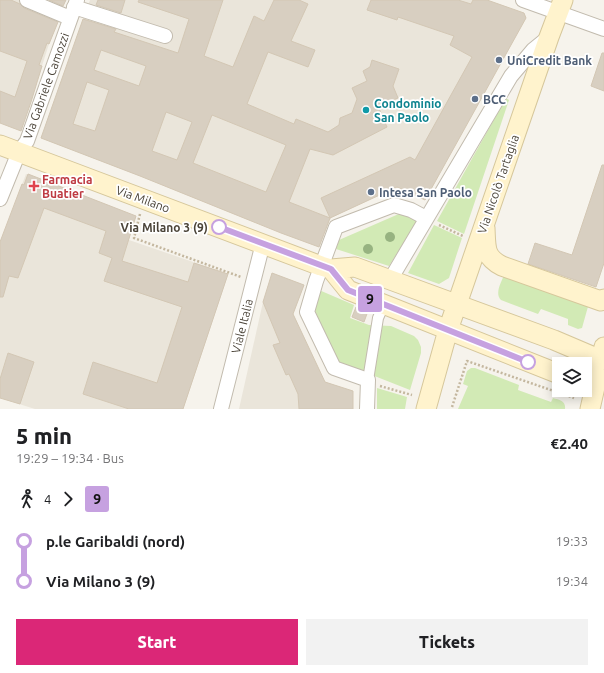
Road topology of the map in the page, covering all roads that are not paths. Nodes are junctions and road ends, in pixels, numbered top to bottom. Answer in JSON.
{"nodes":[{"id":1,"x":27,"y":0,"type":"edge"},
{"id":2,"x":523,"y":0,"type":"edge"},
{"id":3,"x":561,"y":6,"type":"edge"},
{"id":4,"x":74,"y":8,"type":"edge"},
{"id":5,"x":604,"y":29,"type":"edge"},
{"id":6,"x":165,"y":36,"type":"dead end"},
{"id":7,"x":548,"y":37,"type":"junction"},
{"id":8,"x":0,"y":145,"type":"edge"},
{"id":9,"x":19,"y":152,"type":"junction"},
{"id":10,"x":0,"y":199,"type":"edge"},
{"id":11,"x":430,"y":220,"type":"junction"},
{"id":12,"x":485,"y":223,"type":"junction"},
{"id":13,"x":263,"y":244,"type":"junction"},
{"id":14,"x":326,"y":267,"type":"junction"},
{"id":15,"x":393,"y":275,"type":"dead end"},
{"id":16,"x":604,"y":299,"type":"edge"},
{"id":17,"x":457,"y":304,"type":"junction"},
{"id":18,"x":382,"y":309,"type":"dead end"},
{"id":19,"x":448,"y":330,"type":"junction"},
{"id":20,"x":598,"y":369,"type":"edge"},
{"id":21,"x":552,"y":371,"type":"edge"},
{"id":22,"x":368,"y":384,"type":"junction"},
{"id":23,"x":221,"y":409,"type":"edge"},
{"id":24,"x":367,"y":409,"type":"edge"},
{"id":25,"x":426,"y":409,"type":"edge"},
{"id":26,"x":590,"y":409,"type":"edge"}],
"edges":[{"from":1,"to":4,"type":"street","name":"Via Gabriele Camozzi"},
{"from":2,"to":3,"type":"street"},
{"from":3,"to":5,"type":"street"},
{"from":3,"to":7,"type":"main road","name":"Via Nicolò Tartaglia"},
{"from":4,"to":6,"type":"street","name":"Via Gabriele Camozzi"},
{"from":4,"to":9,"type":"street","name":"Via Gabriele Camozzi"},
{"from":7,"to":11,"type":"street","name":"Via Nicolò Tartaglia"},
{"from":7,"to":12,"type":"main road","name":"Via Nicolò Tartaglia"},
{"from":8,"to":9,"type":"main road","name":"Via Milano"},
{"from":9,"to":10,"type":"street","name":"Via Gabriele Camozzi"},
{"from":9,"to":13,"type":"main road","name":"Via Milano"},
{"from":11,"to":14,"type":"street"},
{"from":11,"to":15,"type":"street"},
{"from":12,"to":16,"type":"main road"},
{"from":12,"to":17,"type":"main road","name":"Via Nicolò Tartaglia"},
{"from":13,"to":14,"type":"main road","name":"Via Milano"},
{"from":13,"to":23,"type":"street","name":"Viale Italia"},
{"from":14,"to":17,"type":"main road","name":"Via Milano"},
{"from":14,"to":19,"type":"main road"},
{"from":14,"to":22,"type":"street"},
{"from":17,"to":19,"type":"main road","name":"Via Nicolò Tartaglia"},
{"from":17,"to":20,"type":"main road","name":"Via Milano"},
{"from":18,"to":22,"type":"street"},
{"from":19,"to":21,"type":"main road"},
{"from":19,"to":25,"type":"main road","name":"Via Nicolò Tartaglia"},
{"from":20,"to":26,"type":"main road"},
{"from":22,"to":24,"type":"street"}]}
